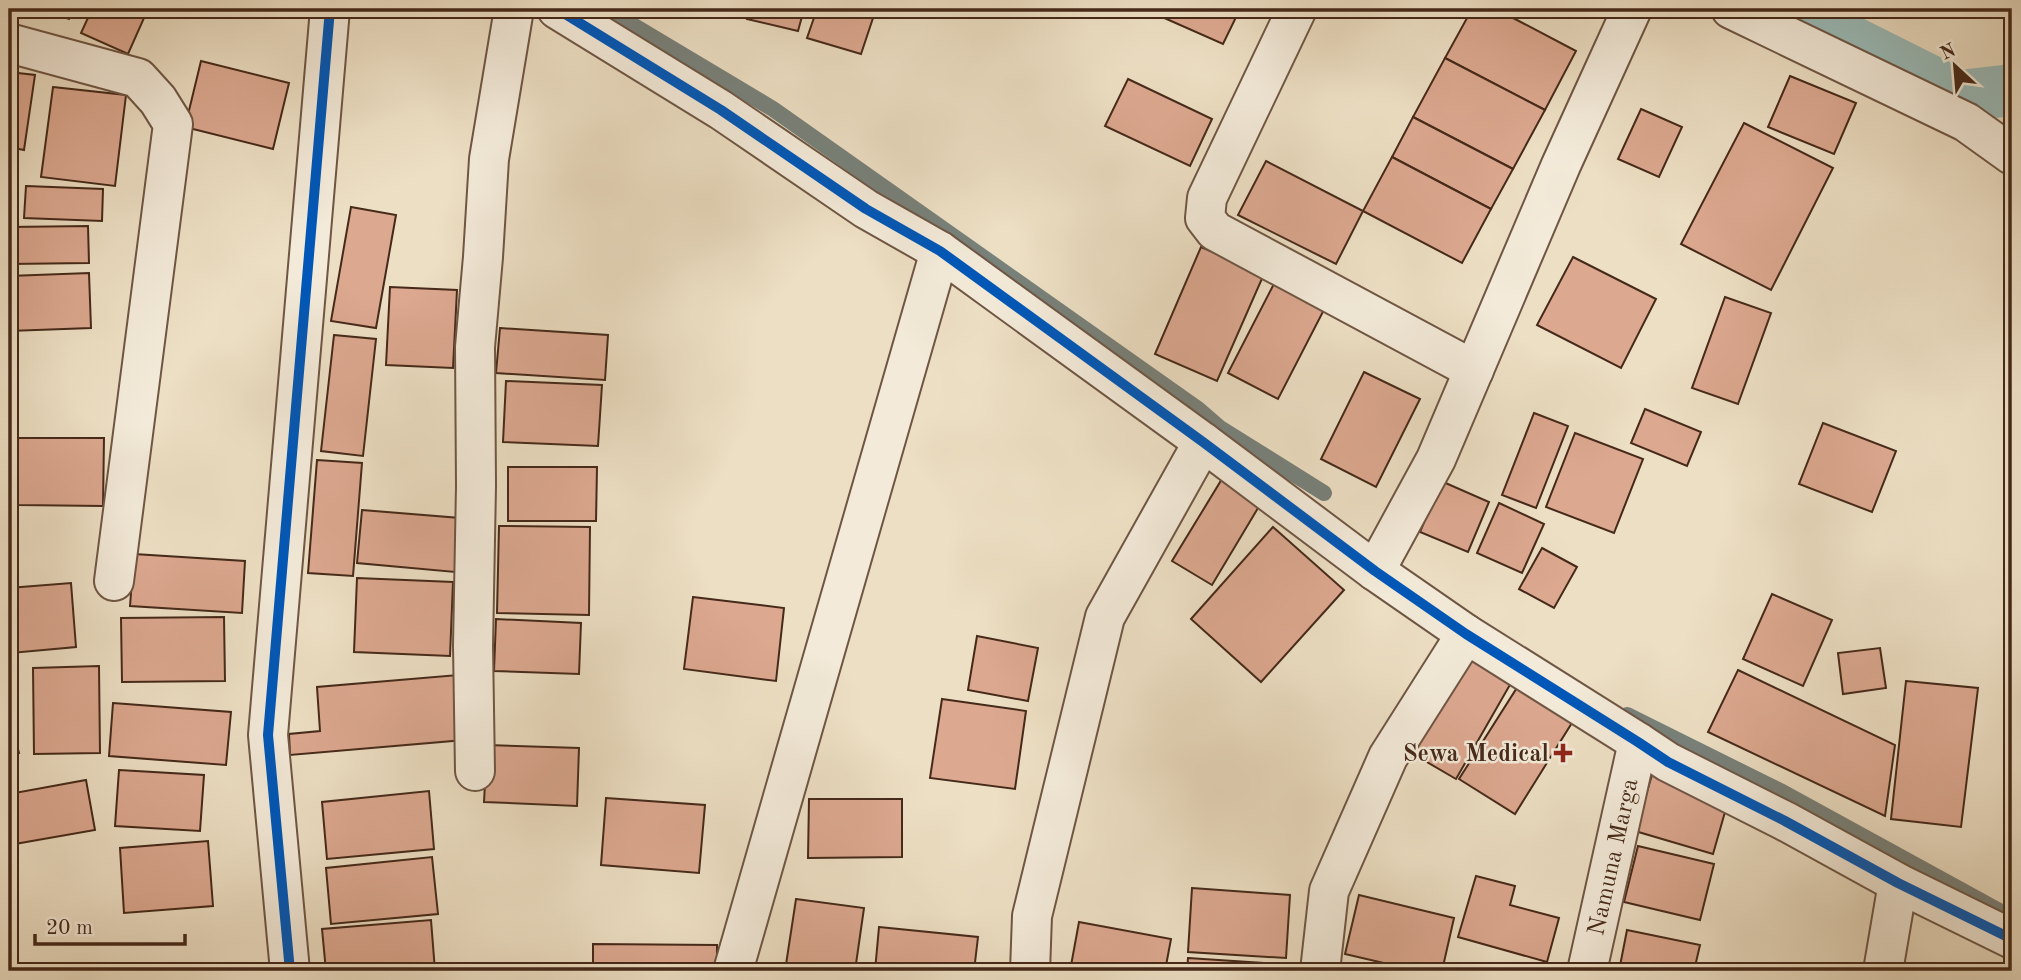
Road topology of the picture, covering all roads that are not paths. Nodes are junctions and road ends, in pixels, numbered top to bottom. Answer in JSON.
{"nodes":[{"id":1,"x":330,"y":9,"type":"edge"},
{"id":2,"x":514,"y":9,"type":"edge"},
{"id":3,"x":557,"y":9,"type":"edge"},
{"id":4,"x":1297,"y":9,"type":"edge"},
{"id":5,"x":1632,"y":9,"type":"edge"},
{"id":6,"x":1731,"y":9,"type":"edge"},
{"id":7,"x":9,"y":43,"type":"edge"},
{"id":8,"x":2012,"y":155,"type":"edge"},
{"id":9,"x":940,"y":251,"type":"junction"},
{"id":10,"x":1474,"y":370,"type":"junction"},
{"id":11,"x":1203,"y":442,"type":"junction"},
{"id":12,"x":1375,"y":571,"type":"junction"},
{"id":13,"x":114,"y":581,"type":"dead end"},
{"id":14,"x":1466,"y":634,"type":"junction"},
{"id":15,"x":1638,"y":742,"type":"junction"},
{"id":16,"x":475,"y":771,"type":"dead end"},
{"id":17,"x":1898,"y":883,"type":"junction"},
{"id":18,"x":2012,"y":939,"type":"edge"},
{"id":19,"x":290,"y":971,"type":"edge"},
{"id":20,"x":733,"y":971,"type":"edge"},
{"id":21,"x":1030,"y":971,"type":"edge"},
{"id":22,"x":1320,"y":971,"type":"edge"},
{"id":23,"x":1587,"y":971,"type":"edge"},
{"id":24,"x":1883,"y":971,"type":"edge"}],
"edges":[{"from":1,"to":19,"type":"street"},
{"from":2,"to":16,"type":"street"},
{"from":3,"to":9,"type":"street"},
{"from":4,"to":10,"type":"street"},
{"from":5,"to":10,"type":"street"},
{"from":6,"to":8,"type":"street"},
{"from":7,"to":13,"type":"street"},
{"from":9,"to":11,"type":"street"},
{"from":9,"to":20,"type":"street"},
{"from":10,"to":12,"type":"street"},
{"from":11,"to":12,"type":"street"},
{"from":11,"to":21,"type":"street"},
{"from":12,"to":14,"type":"street"},
{"from":14,"to":15,"type":"street"},
{"from":14,"to":22,"type":"street"},
{"from":15,"to":17,"type":"street"},
{"from":15,"to":23,"type":"street","name":"Namuna Marga"},
{"from":17,"to":18,"type":"street"},
{"from":17,"to":24,"type":"street"}]}
